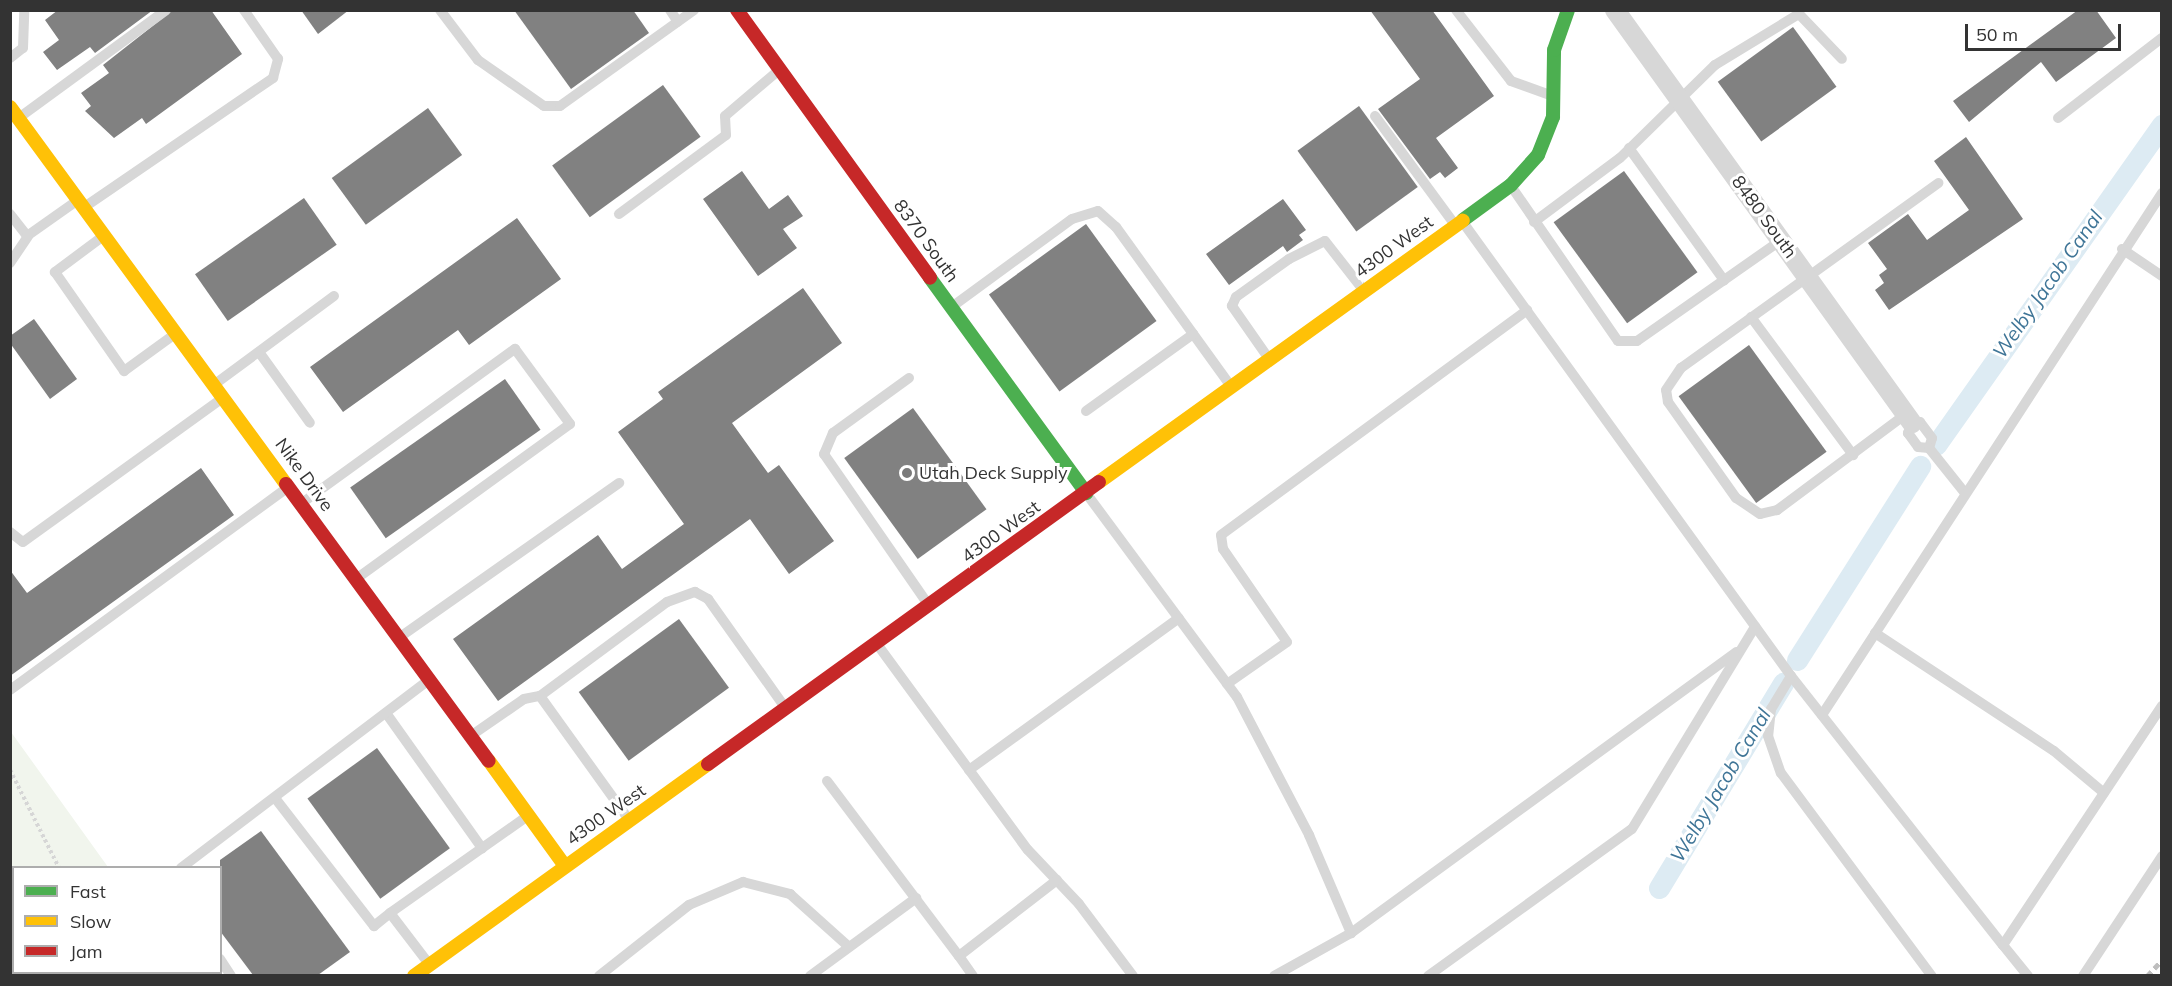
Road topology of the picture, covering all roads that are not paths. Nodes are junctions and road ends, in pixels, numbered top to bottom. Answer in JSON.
{"nodes":[{"id":1,"x":24,"y":10,"type":"edge"},
{"id":2,"x":165,"y":10,"type":"edge"},
{"id":3,"x":244,"y":10,"type":"edge"},
{"id":4,"x":440,"y":10,"type":"edge"},
{"id":5,"x":670,"y":10,"type":"edge"},
{"id":6,"x":694,"y":10,"type":"edge"},
{"id":7,"x":736,"y":10,"type":"edge"},
{"id":8,"x":1456,"y":10,"type":"edge"},
{"id":9,"x":1568,"y":10,"type":"edge"},
{"id":10,"x":1615,"y":10,"type":"edge"},
{"id":11,"x":678,"y":22,"type":"junction"},
{"id":12,"x":2162,"y":38,"type":"edge"},
{"id":13,"x":10,"y":58,"type":"edge"},
{"id":14,"x":1842,"y":58,"type":"dead end"},
{"id":15,"x":780,"y":70,"type":"junction"},
{"id":16,"x":1553,"y":96,"type":"junction"},
{"id":17,"x":1679,"y":100,"type":"junction"},
{"id":18,"x":15,"y":112,"type":"edge"},
{"id":19,"x":1375,"y":116,"type":"dead end"},
{"id":20,"x":2058,"y":118,"type":"dead end"},
{"id":21,"x":1629,"y":148,"type":"junction"},
{"id":22,"x":1938,"y":183,"type":"dead end"},
{"id":23,"x":1510,"y":185,"type":"junction"},
{"id":24,"x":2162,"y":193,"type":"edge"},
{"id":25,"x":83,"y":202,"type":"junction"},
{"id":26,"x":10,"y":214,"type":"edge"},
{"id":27,"x":619,"y":214,"type":"dead end"},
{"id":28,"x":1534,"y":222,"type":"junction"},
{"id":29,"x":1459,"y":223,"type":"junction"},
{"id":30,"x":106,"y":234,"type":"junction"},
{"id":31,"x":28,"y":236,"type":"junction"},
{"id":32,"x":1781,"y":240,"type":"junction"},
{"id":33,"x":2122,"y":249,"type":"junction"},
{"id":34,"x":10,"y":263,"type":"edge"},
{"id":35,"x":1807,"y":276,"type":"junction"},
{"id":36,"x":2162,"y":276,"type":"edge"},
{"id":37,"x":1724,"y":280,"type":"junction"},
{"id":38,"x":1364,"y":292,"type":"junction"},
{"id":39,"x":334,"y":296,"type":"dead end"},
{"id":40,"x":951,"y":308,"type":"junction"},
{"id":41,"x":1527,"y":310,"type":"junction"},
{"id":42,"x":1751,"y":317,"type":"junction"},
{"id":43,"x":178,"y":332,"type":"junction"},
{"id":44,"x":1193,"y":334,"type":"junction"},
{"id":45,"x":259,"y":352,"type":"junction"},
{"id":46,"x":1270,"y":360,"type":"junction"},
{"id":47,"x":909,"y":378,"type":"dead end"},
{"id":48,"x":215,"y":384,"type":"junction"},
{"id":49,"x":1232,"y":388,"type":"junction"},
{"id":50,"x":225,"y":397,"type":"junction"},
{"id":51,"x":1086,"y":411,"type":"dead end"},
{"id":52,"x":1909,"y":418,"type":"junction"},
{"id":53,"x":310,"y":423,"type":"dead end"},
{"id":54,"x":1929,"y":448,"type":"junction"},
{"id":55,"x":1853,"y":455,"type":"junction"},
{"id":56,"x":619,"y":483,"type":"dead end"},
{"id":57,"x":290,"y":487,"type":"junction"},
{"id":58,"x":1086,"y":493,"type":"junction"},
{"id":59,"x":1965,"y":493,"type":"junction"},
{"id":60,"x":302,"y":503,"type":"junction"},
{"id":61,"x":10,"y":531,"type":"edge"},
{"id":62,"x":357,"y":579,"type":"junction"},
{"id":63,"x":929,"y":606,"type":"junction"},
{"id":64,"x":1179,"y":618,"type":"junction"},
{"id":65,"x":1755,"y":627,"type":"junction"},
{"id":66,"x":1875,"y":633,"type":"junction"},
{"id":67,"x":399,"y":637,"type":"junction"},
{"id":68,"x":877,"y":644,"type":"junction"},
{"id":69,"x":1739,"y":650,"type":"junction"},
{"id":70,"x":1791,"y":676,"type":"junction"},
{"id":71,"x":430,"y":679,"type":"junction"},
{"id":72,"x":1227,"y":684,"type":"junction"},
{"id":73,"x":10,"y":690,"type":"edge"},
{"id":74,"x":540,"y":696,"type":"junction"},
{"id":75,"x":2162,"y":706,"type":"edge"},
{"id":76,"x":786,"y":709,"type":"junction"},
{"id":77,"x":386,"y":713,"type":"junction"},
{"id":78,"x":1822,"y":715,"type":"junction"},
{"id":79,"x":471,"y":736,"type":"junction"},
{"id":80,"x":969,"y":770,"type":"junction"},
{"id":81,"x":826,"y":781,"type":"dead end"},
{"id":82,"x":2104,"y":793,"type":"junction"},
{"id":83,"x":275,"y":798,"type":"junction"},
{"id":84,"x":528,"y":815,"type":"junction"},
{"id":85,"x":630,"y":820,"type":"junction"},
{"id":86,"x":482,"y":848,"type":"junction"},
{"id":87,"x":2162,"y":856,"type":"edge"},
{"id":88,"x":182,"y":866,"type":"edge"},
{"id":89,"x":565,"y":866,"type":"junction"},
{"id":90,"x":1057,"y":880,"type":"junction"},
{"id":91,"x":916,"y":898,"type":"junction"},
{"id":92,"x":390,"y":913,"type":"junction"},
{"id":93,"x":1351,"y":933,"type":"junction"},
{"id":94,"x":2003,"y":945,"type":"junction"},
{"id":95,"x":849,"y":947,"type":"junction"},
{"id":96,"x":959,"y":956,"type":"junction"},
{"id":97,"x":222,"y":962,"type":"edge"},
{"id":98,"x":429,"y":965,"type":"junction"},
{"id":99,"x":231,"y":975,"type":"edge"},
{"id":100,"x":414,"y":975,"type":"edge"},
{"id":101,"x":599,"y":975,"type":"edge"},
{"id":102,"x":810,"y":975,"type":"edge"},
{"id":103,"x":973,"y":975,"type":"edge"},
{"id":104,"x":1132,"y":975,"type":"edge"},
{"id":105,"x":1274,"y":975,"type":"edge"},
{"id":106,"x":1428,"y":975,"type":"edge"},
{"id":107,"x":1932,"y":975,"type":"edge"},
{"id":108,"x":2028,"y":975,"type":"edge"},
{"id":109,"x":2084,"y":975,"type":"edge"}],
"edges":[{"from":1,"to":13,"type":"lane"},
{"from":2,"to":18,"type":"lane"},
{"from":3,"to":25,"type":"lane"},
{"from":4,"to":11,"type":"lane"},
{"from":5,"to":11,"type":"lane"},
{"from":6,"to":11,"type":"lane"},
{"from":7,"to":15,"type":"street","name":"8370 South"},
{"from":8,"to":16,"type":"lane"},
{"from":9,"to":16,"type":"street","name":"4300 West"},
{"from":10,"to":17,"type":"street","name":"8480 South"},
{"from":12,"to":20,"type":"lane"},
{"from":14,"to":17,"type":"lane"},
{"from":15,"to":27,"type":"lane"},
{"from":15,"to":40,"type":"street","name":"8370 South"},
{"from":16,"to":23,"type":"street","name":"4300 West"},
{"from":17,"to":21,"type":"lane"},
{"from":17,"to":32,"type":"street","name":"8480 South"},
{"from":18,"to":25,"type":"street","name":"Nike Drive"},
{"from":19,"to":29,"type":"lane"},
{"from":21,"to":28,"type":"lane"},
{"from":21,"to":37,"type":"lane"},
{"from":22,"to":35,"type":"lane"},
{"from":23,"to":28,"type":"lane"},
{"from":23,"to":29,"type":"street","name":"4300 West"},
{"from":24,"to":33,"type":"lane"},
{"from":25,"to":30,"type":"street","name":"Nike Drive"},
{"from":25,"to":31,"type":"lane"},
{"from":26,"to":31,"type":"lane"},
{"from":28,"to":37,"type":"lane"},
{"from":29,"to":38,"type":"street","name":"4300 West"},
{"from":29,"to":41,"type":"lane"},
{"from":30,"to":43,"type":"street","name":"Nike Drive"},
{"from":30,"to":43,"type":"lane"},
{"from":31,"to":34,"type":"lane"},
{"from":32,"to":35,"type":"street","name":"8480 South"},
{"from":32,"to":37,"type":"lane"},
{"from":33,"to":36,"type":"lane"},
{"from":33,"to":59,"type":"lane"},
{"from":35,"to":42,"type":"lane"},
{"from":35,"to":52,"type":"street","name":"8480 South"},
{"from":38,"to":46,"type":"street","name":"4300 West"},
{"from":38,"to":46,"type":"lane"},
{"from":39,"to":45,"type":"lane"},
{"from":40,"to":44,"type":"lane"},
{"from":40,"to":58,"type":"street","name":"8370 South"},
{"from":41,"to":65,"type":"lane"},
{"from":41,"to":72,"type":"lane"},
{"from":42,"to":55,"type":"lane"},
{"from":42,"to":55,"type":"lane"},
{"from":43,"to":48,"type":"street","name":"Nike Drive"},
{"from":44,"to":49,"type":"lane"},
{"from":44,"to":51,"type":"lane"},
{"from":45,"to":48,"type":"lane"},
{"from":45,"to":53,"type":"lane"},
{"from":46,"to":49,"type":"street","name":"4300 West"},
{"from":47,"to":63,"type":"lane"},
{"from":48,"to":50,"type":"street","name":"Nike Drive"},
{"from":49,"to":58,"type":"street","name":"4300 West"},
{"from":50,"to":57,"type":"street","name":"Nike Drive"},
{"from":50,"to":61,"type":"lane"},
{"from":52,"to":54,"type":"lane"},
{"from":52,"to":54,"type":"lane"},
{"from":52,"to":55,"type":"lane"},
{"from":54,"to":59,"type":"lane"},
{"from":56,"to":67,"type":"lane"},
{"from":57,"to":60,"type":"street","name":"Nike Drive"},
{"from":57,"to":73,"type":"lane"},
{"from":58,"to":63,"type":"street","name":"4300 West"},
{"from":58,"to":64,"type":"lane"},
{"from":59,"to":66,"type":"lane"},
{"from":60,"to":62,"type":"street","name":"Nike Drive"},
{"from":60,"to":62,"type":"lane"},
{"from":62,"to":67,"type":"street","name":"Nike Drive"},
{"from":63,"to":68,"type":"street","name":"4300 West"},
{"from":64,"to":72,"type":"lane"},
{"from":64,"to":80,"type":"lane"},
{"from":65,"to":69,"type":"lane"},
{"from":65,"to":70,"type":"lane"},
{"from":66,"to":78,"type":"lane"},
{"from":66,"to":82,"type":"lane"},
{"from":67,"to":71,"type":"street","name":"Nike Drive"},
{"from":68,"to":76,"type":"street","name":"4300 West"},
{"from":68,"to":80,"type":"lane"},
{"from":69,"to":93,"type":"lane"},
{"from":69,"to":106,"type":"lane"},
{"from":70,"to":78,"type":"lane"},
{"from":70,"to":107,"type":"lane"},
{"from":71,"to":77,"type":"lane"},
{"from":71,"to":79,"type":"street","name":"Nike Drive"},
{"from":72,"to":93,"type":"lane"},
{"from":74,"to":76,"type":"lane"},
{"from":74,"to":79,"type":"lane"},
{"from":74,"to":85,"type":"lane"},
{"from":75,"to":82,"type":"lane"},
{"from":76,"to":85,"type":"street","name":"4300 West"},
{"from":77,"to":83,"type":"lane"},
{"from":77,"to":86,"type":"lane"},
{"from":78,"to":94,"type":"lane"},
{"from":79,"to":84,"type":"street","name":"Nike Drive"},
{"from":80,"to":90,"type":"lane"},
{"from":81,"to":91,"type":"lane"},
{"from":82,"to":94,"type":"lane"},
{"from":83,"to":88,"type":"lane"},
{"from":83,"to":92,"type":"lane"},
{"from":84,"to":86,"type":"lane"},
{"from":84,"to":89,"type":"street","name":"Nike Drive"},
{"from":85,"to":89,"type":"street","name":"4300 West"},
{"from":86,"to":92,"type":"lane"},
{"from":87,"to":109,"type":"lane"},
{"from":89,"to":98,"type":"street","name":"4300 West"},
{"from":90,"to":96,"type":"lane"},
{"from":90,"to":104,"type":"lane"},
{"from":91,"to":95,"type":"lane"},
{"from":91,"to":96,"type":"lane"},
{"from":92,"to":98,"type":"lane"},
{"from":93,"to":105,"type":"lane"},
{"from":94,"to":108,"type":"lane"},
{"from":95,"to":101,"type":"lane"},
{"from":95,"to":102,"type":"lane"},
{"from":96,"to":103,"type":"lane"},
{"from":97,"to":99,"type":"lane"},
{"from":98,"to":100,"type":"street","name":"4300 West"}]}
